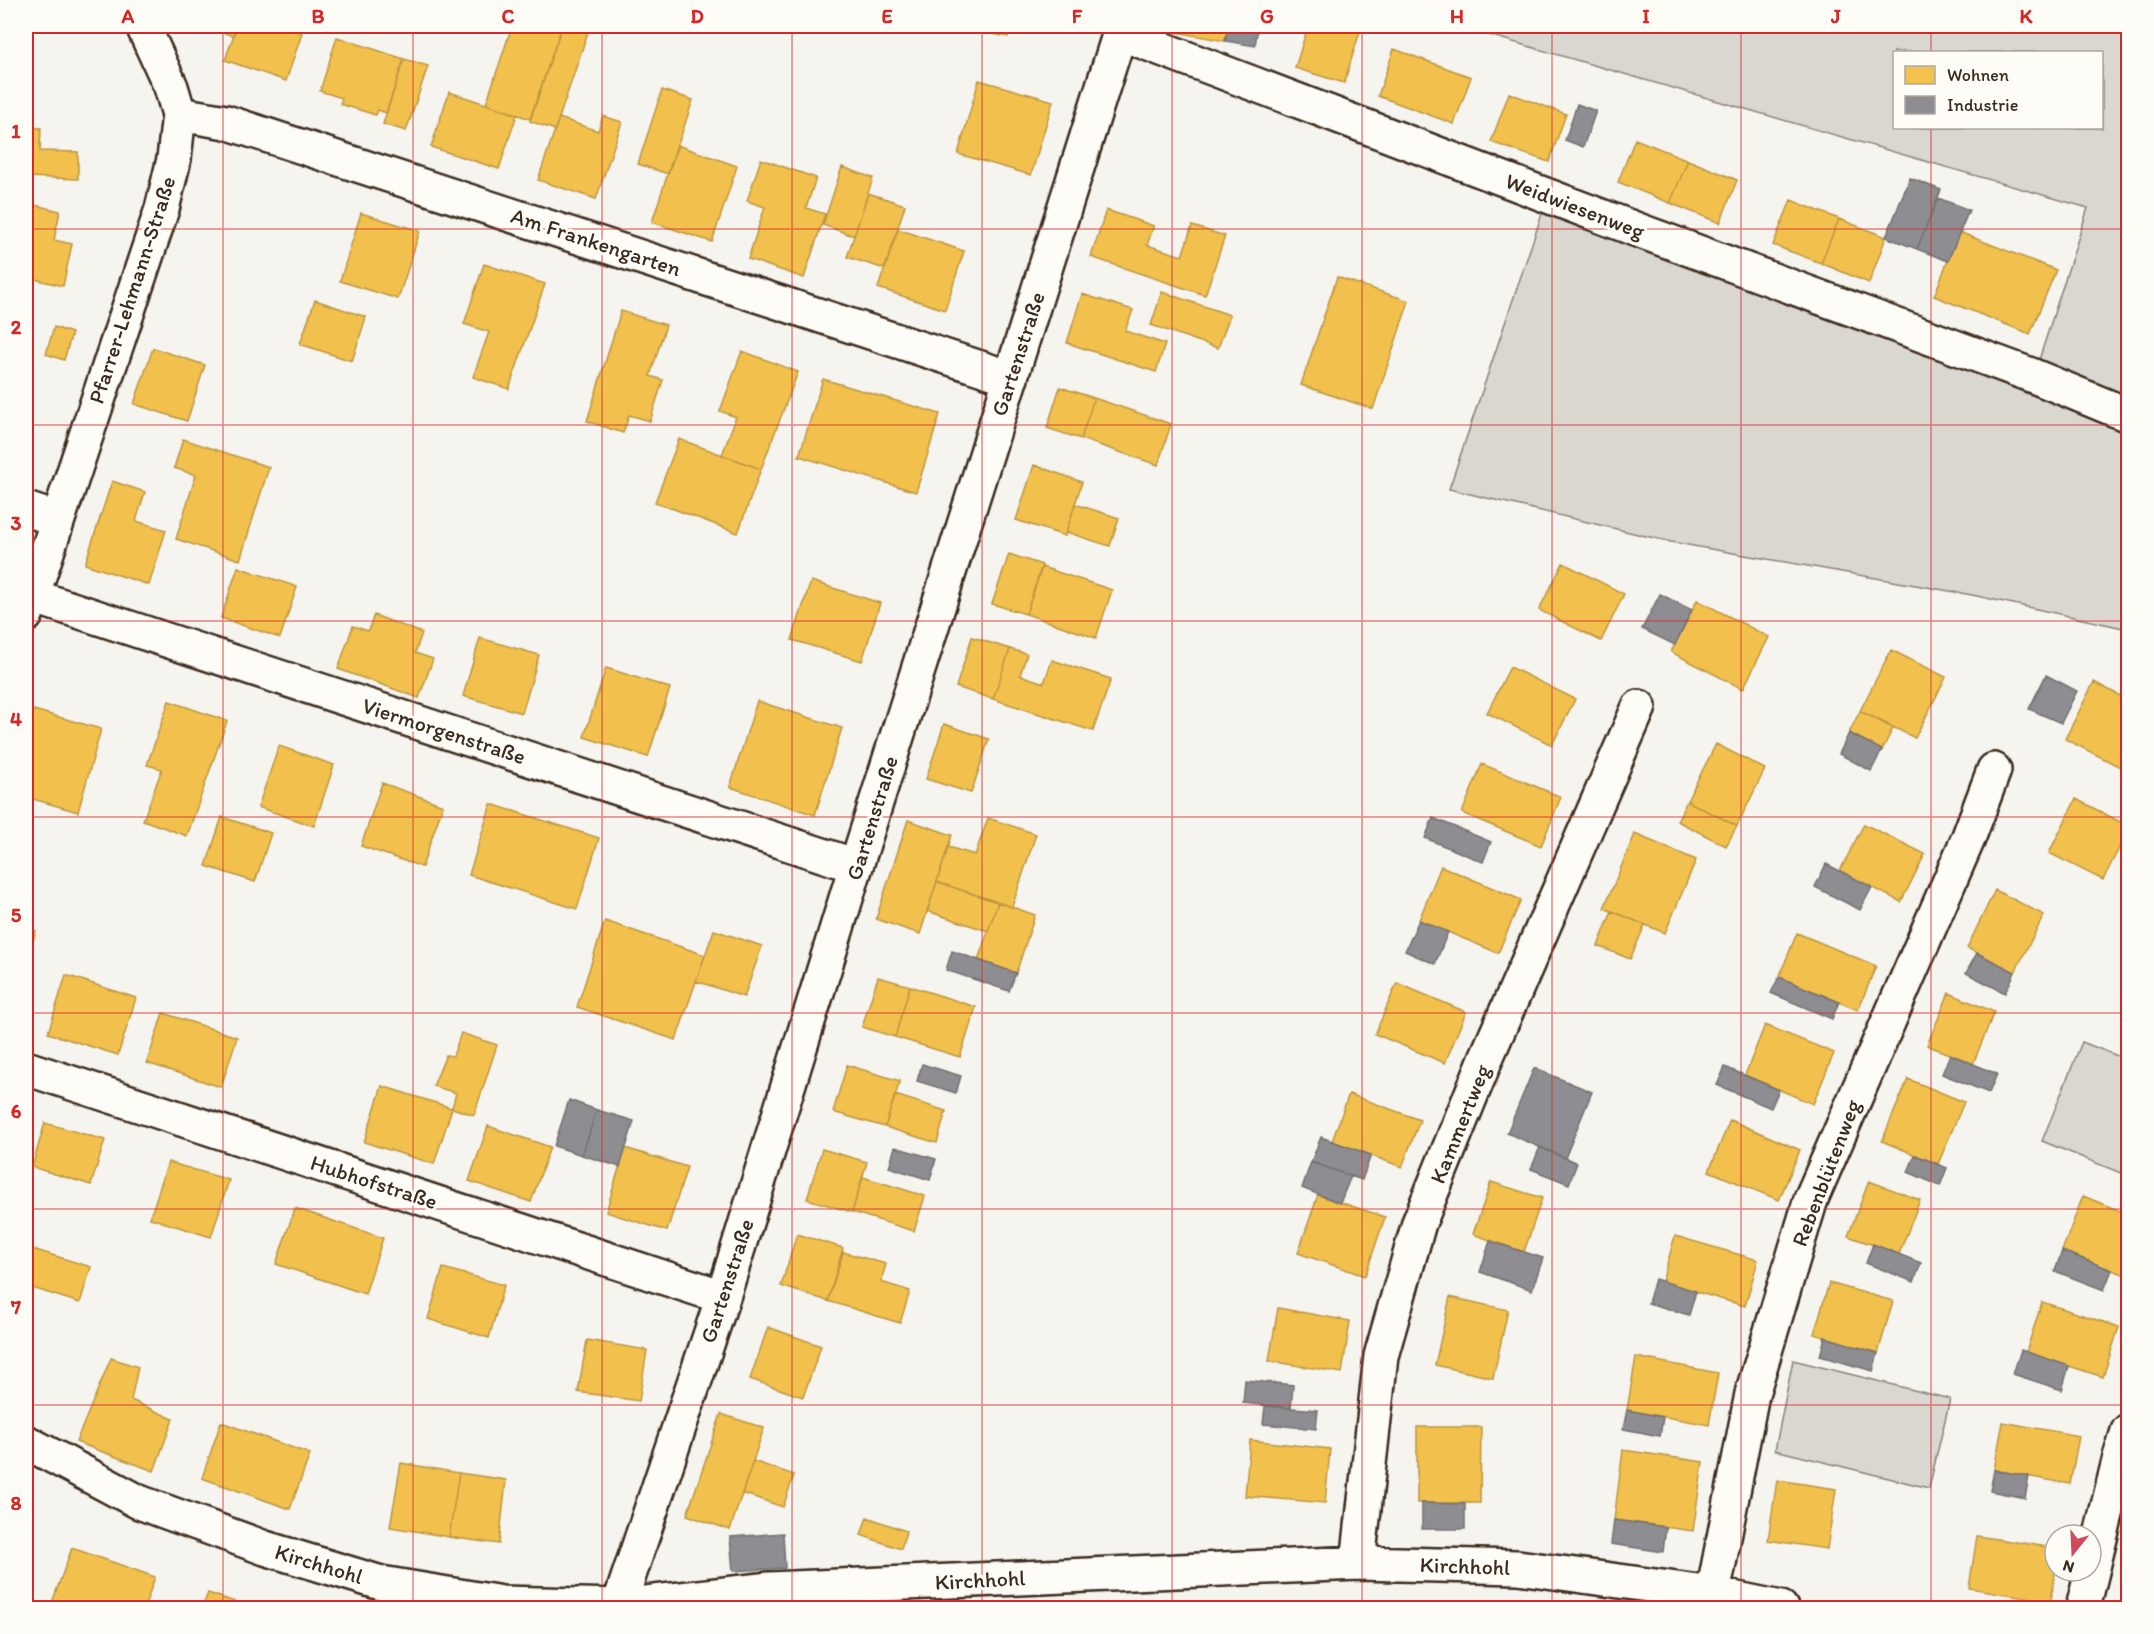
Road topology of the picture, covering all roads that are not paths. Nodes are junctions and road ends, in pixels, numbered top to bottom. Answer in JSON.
{"nodes":[{"id":1,"x":143,"y":26,"type":"edge"},
{"id":2,"x":1121,"y":29,"type":"edge"},
{"id":3,"x":179,"y":114,"type":"junction"},
{"id":4,"x":1011,"y":378,"type":"junction"},
{"id":5,"x":2128,"y":415,"type":"edge"},
{"id":6,"x":26,"y":509,"type":"edge"},
{"id":7,"x":56,"y":519,"type":"junction"},
{"id":8,"x":29,"y":605,"type":"edge"},
{"id":9,"x":1639,"y":707,"type":"dead end"},
{"id":10,"x":1994,"y":770,"type":"dead end"},
{"id":11,"x":856,"y":866,"type":"junction"},
{"id":12,"x":26,"y":1068,"type":"edge"},
{"id":13,"x":723,"y":1297,"type":"junction"},
{"id":14,"x":2128,"y":1431,"type":"edge"},
{"id":15,"x":26,"y":1442,"type":"edge"},
{"id":16,"x":1358,"y":1563,"type":"junction"},
{"id":17,"x":1713,"y":1594,"type":"junction"},
{"id":18,"x":618,"y":1607,"type":"edge"},
{"id":19,"x":1781,"y":1608,"type":"edge"},
{"id":20,"x":2083,"y":1608,"type":"edge"}],
"edges":[{"from":1,"to":3,"type":"street","name":"Pfarrer-Lehmann-Straße"},
{"from":2,"to":4,"type":"street","name":"Gartenstraße"},
{"from":2,"to":5,"type":"street","name":"Weidwiesenweg"},
{"from":3,"to":4,"type":"street","name":"Am Frankengarten"},
{"from":3,"to":7,"type":"street","name":"Pfarrer-Lehmann-Straße"},
{"from":4,"to":11,"type":"street","name":"Gartenstraße"},
{"from":6,"to":7,"type":"street"},
{"from":7,"to":8,"type":"street","name":"Pfarrer-Lehmann-Straße"},
{"from":8,"to":11,"type":"street","name":"Viermorgenstraße"},
{"from":9,"to":16,"type":"street","name":"Kammertweg"},
{"from":10,"to":17,"type":"street","name":"Rebenblütenweg"},
{"from":11,"to":13,"type":"street","name":"Gartenstraße"},
{"from":12,"to":13,"type":"street","name":"Hubhofstraße"},
{"from":13,"to":18,"type":"street","name":"Gartenstraße"},
{"from":14,"to":20,"type":"street"},
{"from":15,"to":18,"type":"street","name":"Kirchhohl"},
{"from":16,"to":17,"type":"street","name":"Kirchhohl"},
{"from":16,"to":18,"type":"street","name":"Kirchhohl"},
{"from":17,"to":19,"type":"street","name":"Kirchhohl"}]}
